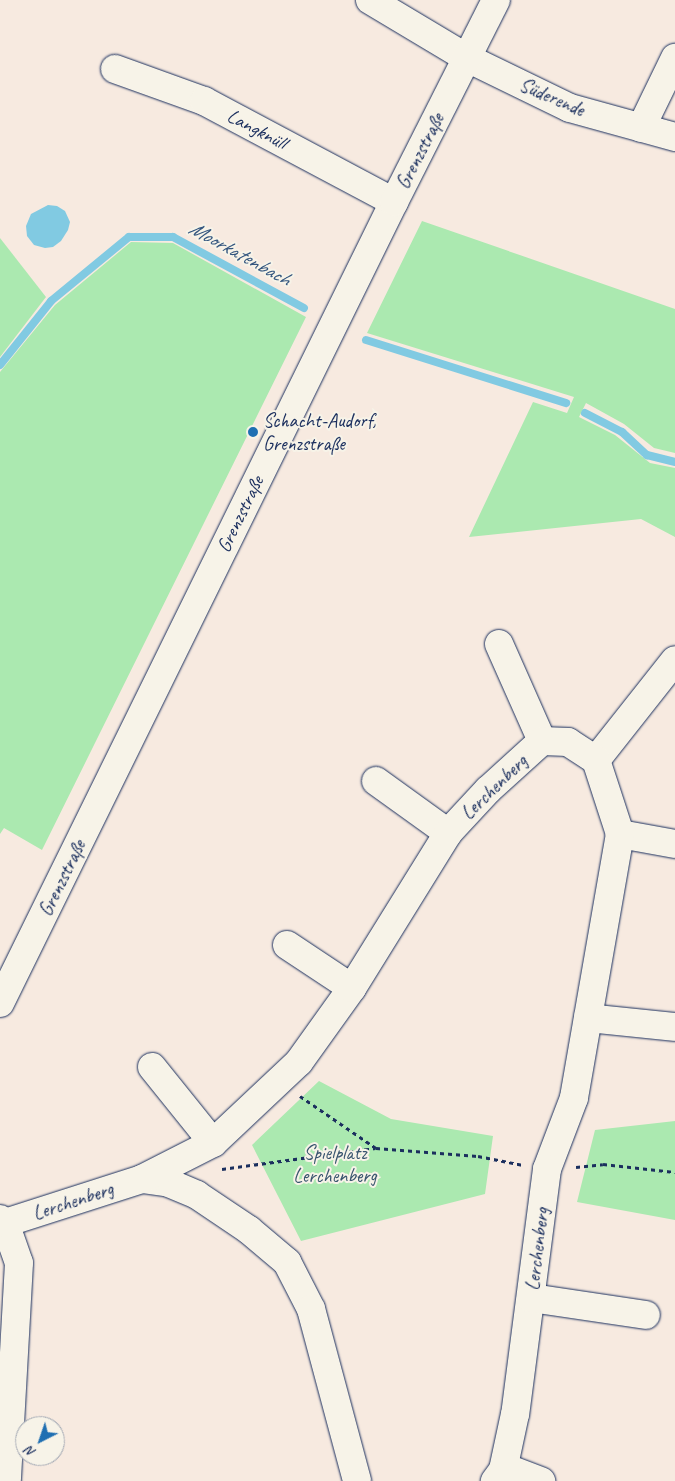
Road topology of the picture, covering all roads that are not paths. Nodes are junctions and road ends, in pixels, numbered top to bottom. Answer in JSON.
{"nodes":[{"id":1,"x":370,"y":0,"type":"edge"},
{"id":2,"x":496,"y":0,"type":"edge"},
{"id":3,"x":467,"y":58,"type":"junction"},
{"id":4,"x":675,"y":58,"type":"edge"},
{"id":5,"x":115,"y":69,"type":"dead end"},
{"id":6,"x":641,"y":128,"type":"junction"},
{"id":7,"x":675,"y":137,"type":"edge"},
{"id":8,"x":394,"y":202,"type":"junction"},
{"id":9,"x":499,"y":644,"type":"dead end"},
{"id":10,"x":675,"y":660,"type":"edge"},
{"id":11,"x":542,"y":741,"type":"junction"},
{"id":12,"x":596,"y":760,"type":"junction"},
{"id":13,"x":376,"y":781,"type":"dead end"},
{"id":14,"x":448,"y":833,"type":"junction"},
{"id":15,"x":620,"y":834,"type":"junction"},
{"id":16,"x":675,"y":844,"type":"edge"},
{"id":17,"x":287,"y":945,"type":"dead end"},
{"id":18,"x":352,"y":988,"type":"junction"},
{"id":19,"x":0,"y":1003,"type":"edge"},
{"id":20,"x":588,"y":1018,"type":"junction"},
{"id":21,"x":675,"y":1027,"type":"edge"},
{"id":22,"x":152,"y":1067,"type":"dead end"},
{"id":23,"x":213,"y":1143,"type":"junction"},
{"id":24,"x":142,"y":1179,"type":"junction"},
{"id":25,"x":2,"y":1221,"type":"edge"},
{"id":26,"x":530,"y":1298,"type":"junction"},
{"id":27,"x":646,"y":1315,"type":"dead end"},
{"id":28,"x":499,"y":1474,"type":"edge"},
{"id":29,"x":7,"y":1481,"type":"edge"},
{"id":30,"x":357,"y":1481,"type":"edge"},
{"id":31,"x":541,"y":1481,"type":"edge"}],
"edges":[{"from":1,"to":3,"type":"street","name":"Süderende"},
{"from":2,"to":3,"type":"street","name":"Grenzstraße"},
{"from":3,"to":6,"type":"street","name":"Süderende"},
{"from":3,"to":8,"type":"street","name":"Grenzstraße"},
{"from":4,"to":6,"type":"street"},
{"from":5,"to":8,"type":"street","name":"Langknüll"},
{"from":6,"to":7,"type":"street","name":"Süderende"},
{"from":8,"to":19,"type":"street","name":"Grenzstraße"},
{"from":9,"to":11,"type":"street","name":"Lerchenberg"},
{"from":10,"to":12,"type":"street"},
{"from":11,"to":12,"type":"street","name":"Lerchenberg"},
{"from":11,"to":14,"type":"street","name":"Lerchenberg"},
{"from":12,"to":15,"type":"street","name":"Lerchenberg"},
{"from":13,"to":14,"type":"street","name":"Lerchenberg"},
{"from":14,"to":18,"type":"street","name":"Lerchenberg"},
{"from":15,"to":16,"type":"street"},
{"from":15,"to":20,"type":"street","name":"Lerchenberg"},
{"from":17,"to":18,"type":"street"},
{"from":18,"to":23,"type":"street","name":"Lerchenberg"},
{"from":20,"to":21,"type":"street"},
{"from":20,"to":26,"type":"street","name":"Lerchenberg"},
{"from":22,"to":23,"type":"street"},
{"from":23,"to":24,"type":"street","name":"Lerchenberg"},
{"from":24,"to":25,"type":"street","name":"Lerchenberg"},
{"from":24,"to":30,"type":"street","name":"Lerchenberg"},
{"from":25,"to":29,"type":"street"},
{"from":26,"to":27,"type":"street"},
{"from":26,"to":28,"type":"street","name":"Lerchenberg"},
{"from":28,"to":31,"type":"street"}]}
